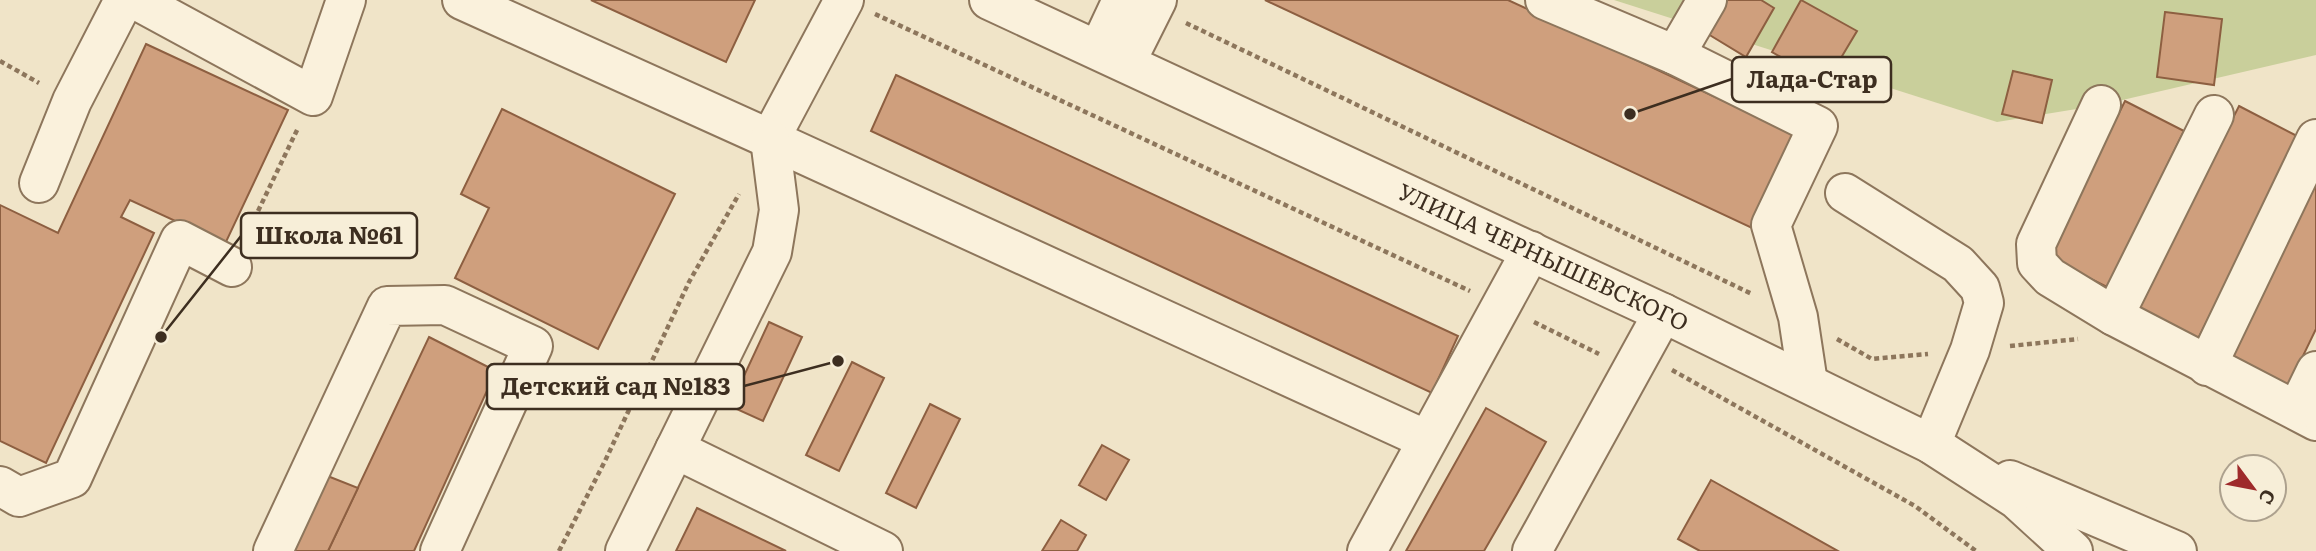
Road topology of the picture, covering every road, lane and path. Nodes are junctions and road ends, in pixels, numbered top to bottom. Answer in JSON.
{"nodes":[{"id":1,"x":124,"y":0,"type":"edge"},
{"id":2,"x":136,"y":0,"type":"edge"},
{"id":3,"x":346,"y":0,"type":"edge"},
{"id":4,"x":462,"y":0,"type":"edge"},
{"id":5,"x":989,"y":0,"type":"edge"},
{"id":6,"x":1545,"y":0,"type":"edge"},
{"id":7,"x":1707,"y":0,"type":"edge"},
{"id":8,"x":1144,"y":3,"type":"edge"},
{"id":9,"x":857,"y":6,"type":"edge"},
{"id":10,"x":1675,"y":55,"type":"junction"},
{"id":11,"x":1112,"y":56,"type":"junction"},
{"id":12,"x":0,"y":61,"type":"edge"},
{"id":13,"x":313,"y":96,"type":"junction"},
{"id":14,"x":72,"y":101,"type":"junction"},
{"id":15,"x":2101,"y":105,"type":"dead end"},
{"id":16,"x":2214,"y":114,"type":"dead end"},
{"id":17,"x":770,"y":139,"type":"junction"},
{"id":18,"x":2316,"y":139,"type":"edge"},
{"id":19,"x":38,"y":183,"type":"dead end"},
{"id":20,"x":743,"y":187,"type":"dead end"},
{"id":21,"x":1844,"y":194,"type":"dead end"},
{"id":22,"x":1531,"y":251,"type":"junction"},
{"id":23,"x":232,"y":267,"type":"joint"},
{"id":24,"x":1501,"y":306,"type":"junction"},
{"id":25,"x":1663,"y":313,"type":"junction"},
{"id":26,"x":2114,"y":316,"type":"junction"},
{"id":27,"x":1798,"y":317,"type":"junction"},
{"id":28,"x":1970,"y":350,"type":"junction"},
{"id":29,"x":1637,"y":360,"type":"junction"},
{"id":30,"x":2207,"y":366,"type":"junction"},
{"id":31,"x":2316,"y":371,"type":"edge"},
{"id":32,"x":1808,"y":383,"type":"junction"},
{"id":33,"x":2306,"y":416,"type":"edge"},
{"id":34,"x":1427,"y":440,"type":"junction"},
{"id":35,"x":1939,"y":448,"type":"junction"},
{"id":36,"x":675,"y":449,"type":"junction"},
{"id":37,"x":0,"y":486,"type":"edge"},
{"id":38,"x":273,"y":551,"type":"edge"},
{"id":39,"x":440,"y":551,"type":"edge"},
{"id":40,"x":559,"y":551,"type":"edge"},
{"id":41,"x":625,"y":551,"type":"edge"},
{"id":42,"x":883,"y":551,"type":"edge"},
{"id":43,"x":1367,"y":551,"type":"edge"},
{"id":44,"x":1532,"y":551,"type":"edge"},
{"id":45,"x":1976,"y":551,"type":"edge"},
{"id":46,"x":2073,"y":551,"type":"edge"},
{"id":47,"x":2177,"y":551,"type":"edge"}],
"edges":[{"from":1,"to":14,"type":"street"},
{"from":2,"to":13,"type":"street"},
{"from":3,"to":13,"type":"street"},
{"from":4,"to":17,"type":"street"},
{"from":5,"to":11,"type":"street","name":"УЛИЦА ЧЕРНЫШЕВСКОГО"},
{"from":6,"to":10,"type":"street"},
{"from":7,"to":10,"type":"street"},
{"from":8,"to":11,"type":"street"},
{"from":8,"to":27,"type":"path"},
{"from":9,"to":17,"type":"street"},
{"from":9,"to":24,"type":"path"},
{"from":10,"to":27,"type":"street"},
{"from":11,"to":22,"type":"street","name":"УЛИЦА ЧЕРНЫШЕВСКОГО"},
{"from":12,"to":14,"type":"path"},
{"from":13,"to":23,"type":"path"},
{"from":14,"to":19,"type":"street"},
{"from":15,"to":26,"type":"street"},
{"from":16,"to":26,"type":"street"},
{"from":17,"to":34,"type":"street"},
{"from":17,"to":36,"type":"street"},
{"from":18,"to":30,"type":"street"},
{"from":20,"to":40,"type":"path"},
{"from":21,"to":28,"type":"street"},
{"from":22,"to":24,"type":"street"},
{"from":22,"to":25,"type":"street","name":"УЛИЦА ЧЕРНЫШЕВСКОГО"},
{"from":23,"to":37,"type":"street"},
{"from":24,"to":29,"type":"path"},
{"from":24,"to":34,"type":"street"},
{"from":25,"to":29,"type":"street"},
{"from":25,"to":32,"type":"street","name":"УЛИЦА ЧЕРНЫШЕВСКОГО"},
{"from":26,"to":28,"type":"path"},
{"from":26,"to":30,"type":"street"},
{"from":27,"to":28,"type":"path"},
{"from":27,"to":32,"type":"street"},
{"from":28,"to":35,"type":"street"},
{"from":29,"to":44,"type":"street"},
{"from":29,"to":45,"type":"path"},
{"from":30,"to":33,"type":"street"},
{"from":31,"to":33,"type":"street"},
{"from":32,"to":35,"type":"street","name":"УЛИЦА ЧЕРНЫШЕВСКОГО"},
{"from":34,"to":43,"type":"street"},
{"from":35,"to":46,"type":"street","name":"УЛИЦА ЧЕРНЫШЕВСКОГО"},
{"from":35,"to":47,"type":"street"},
{"from":36,"to":41,"type":"street"},
{"from":36,"to":42,"type":"street"},
{"from":38,"to":39,"type":"street"}]}
